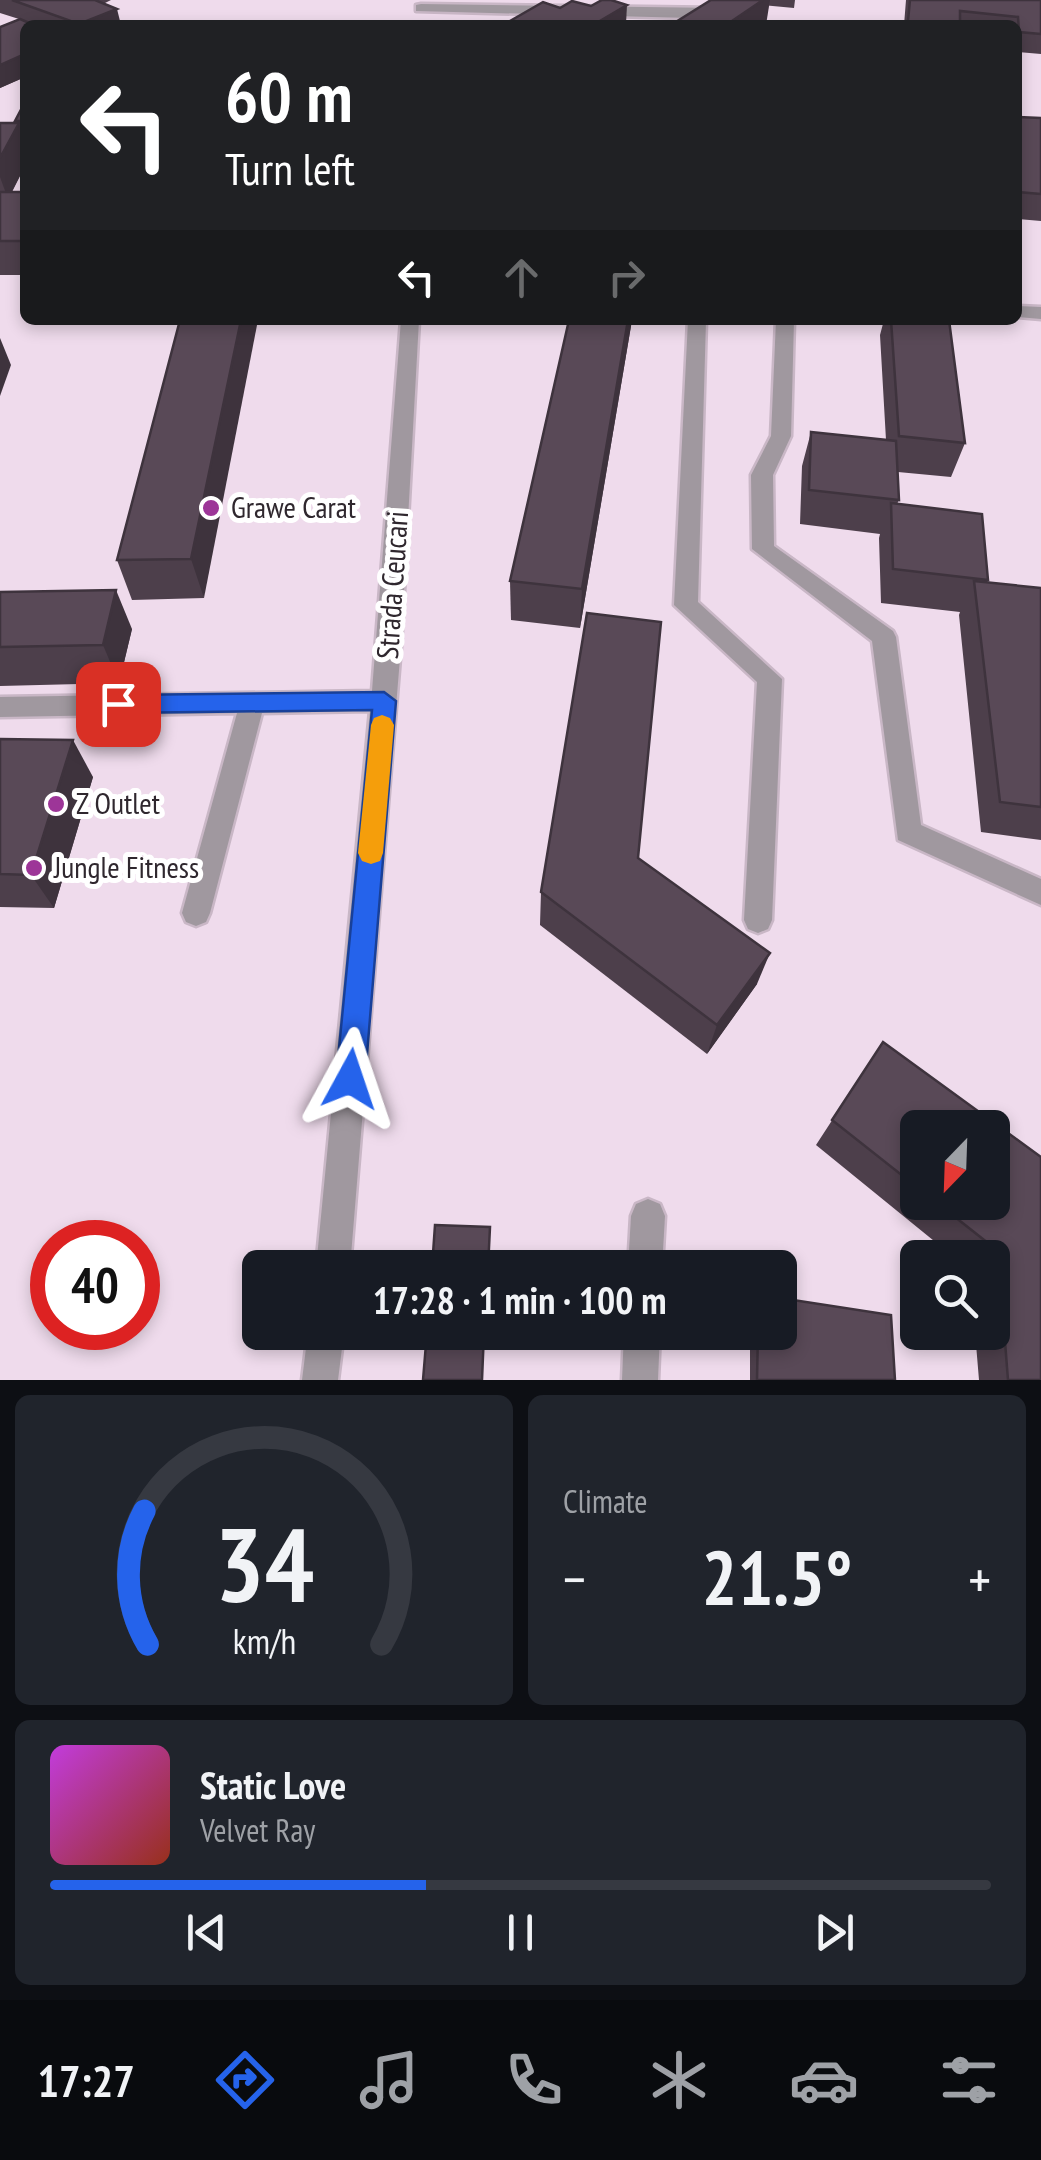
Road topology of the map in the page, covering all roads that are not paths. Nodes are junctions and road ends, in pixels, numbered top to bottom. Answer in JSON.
{"nodes":[{"id":1,"x":420,"y":2,"type":"edge"},
{"id":2,"x":544,"y":9,"type":"junction"},
{"id":3,"x":733,"y":9,"type":"edge"},
{"id":4,"x":523,"y":20,"type":"edge"},
{"id":5,"x":410,"y":325,"type":"edge"},
{"id":6,"x":697,"y":325,"type":"edge"},
{"id":7,"x":785,"y":325,"type":"edge"},
{"id":8,"x":253,"y":701,"type":"junction"},
{"id":9,"x":384,"y":701,"type":"junction"},
{"id":10,"x":0,"y":707,"type":"edge"},
{"id":11,"x":1041,"y":892,"type":"edge"},
{"id":12,"x":196,"y":913,"type":"dead end"},
{"id":13,"x":758,"y":920,"type":"dead end"},
{"id":14,"x":648,"y":1216,"type":"dead end"},
{"id":15,"x":335,"y":1250,"type":"edge"},
{"id":16,"x":646,"y":1250,"type":"edge"},
{"id":17,"x":324,"y":1350,"type":"edge"},
{"id":18,"x":641,"y":1350,"type":"edge"},
{"id":19,"x":320,"y":1380,"type":"edge"},
{"id":20,"x":640,"y":1380,"type":"edge"}],
"edges":[{"from":1,"to":2,"type":"street"},
{"from":2,"to":3,"type":"street"},
{"from":2,"to":4,"type":"street"},
{"from":5,"to":9,"type":"street","name":"Strada Ceucari"},
{"from":6,"to":13,"type":"street"},
{"from":7,"to":11,"type":"street"},
{"from":8,"to":9,"type":"street"},
{"from":8,"to":10,"type":"street"},
{"from":8,"to":12,"type":"street"},
{"from":9,"to":15,"type":"street","name":"Strada Ceucari"},
{"from":14,"to":16,"type":"street"},
{"from":17,"to":19,"type":"street"},
{"from":18,"to":20,"type":"street"}]}
